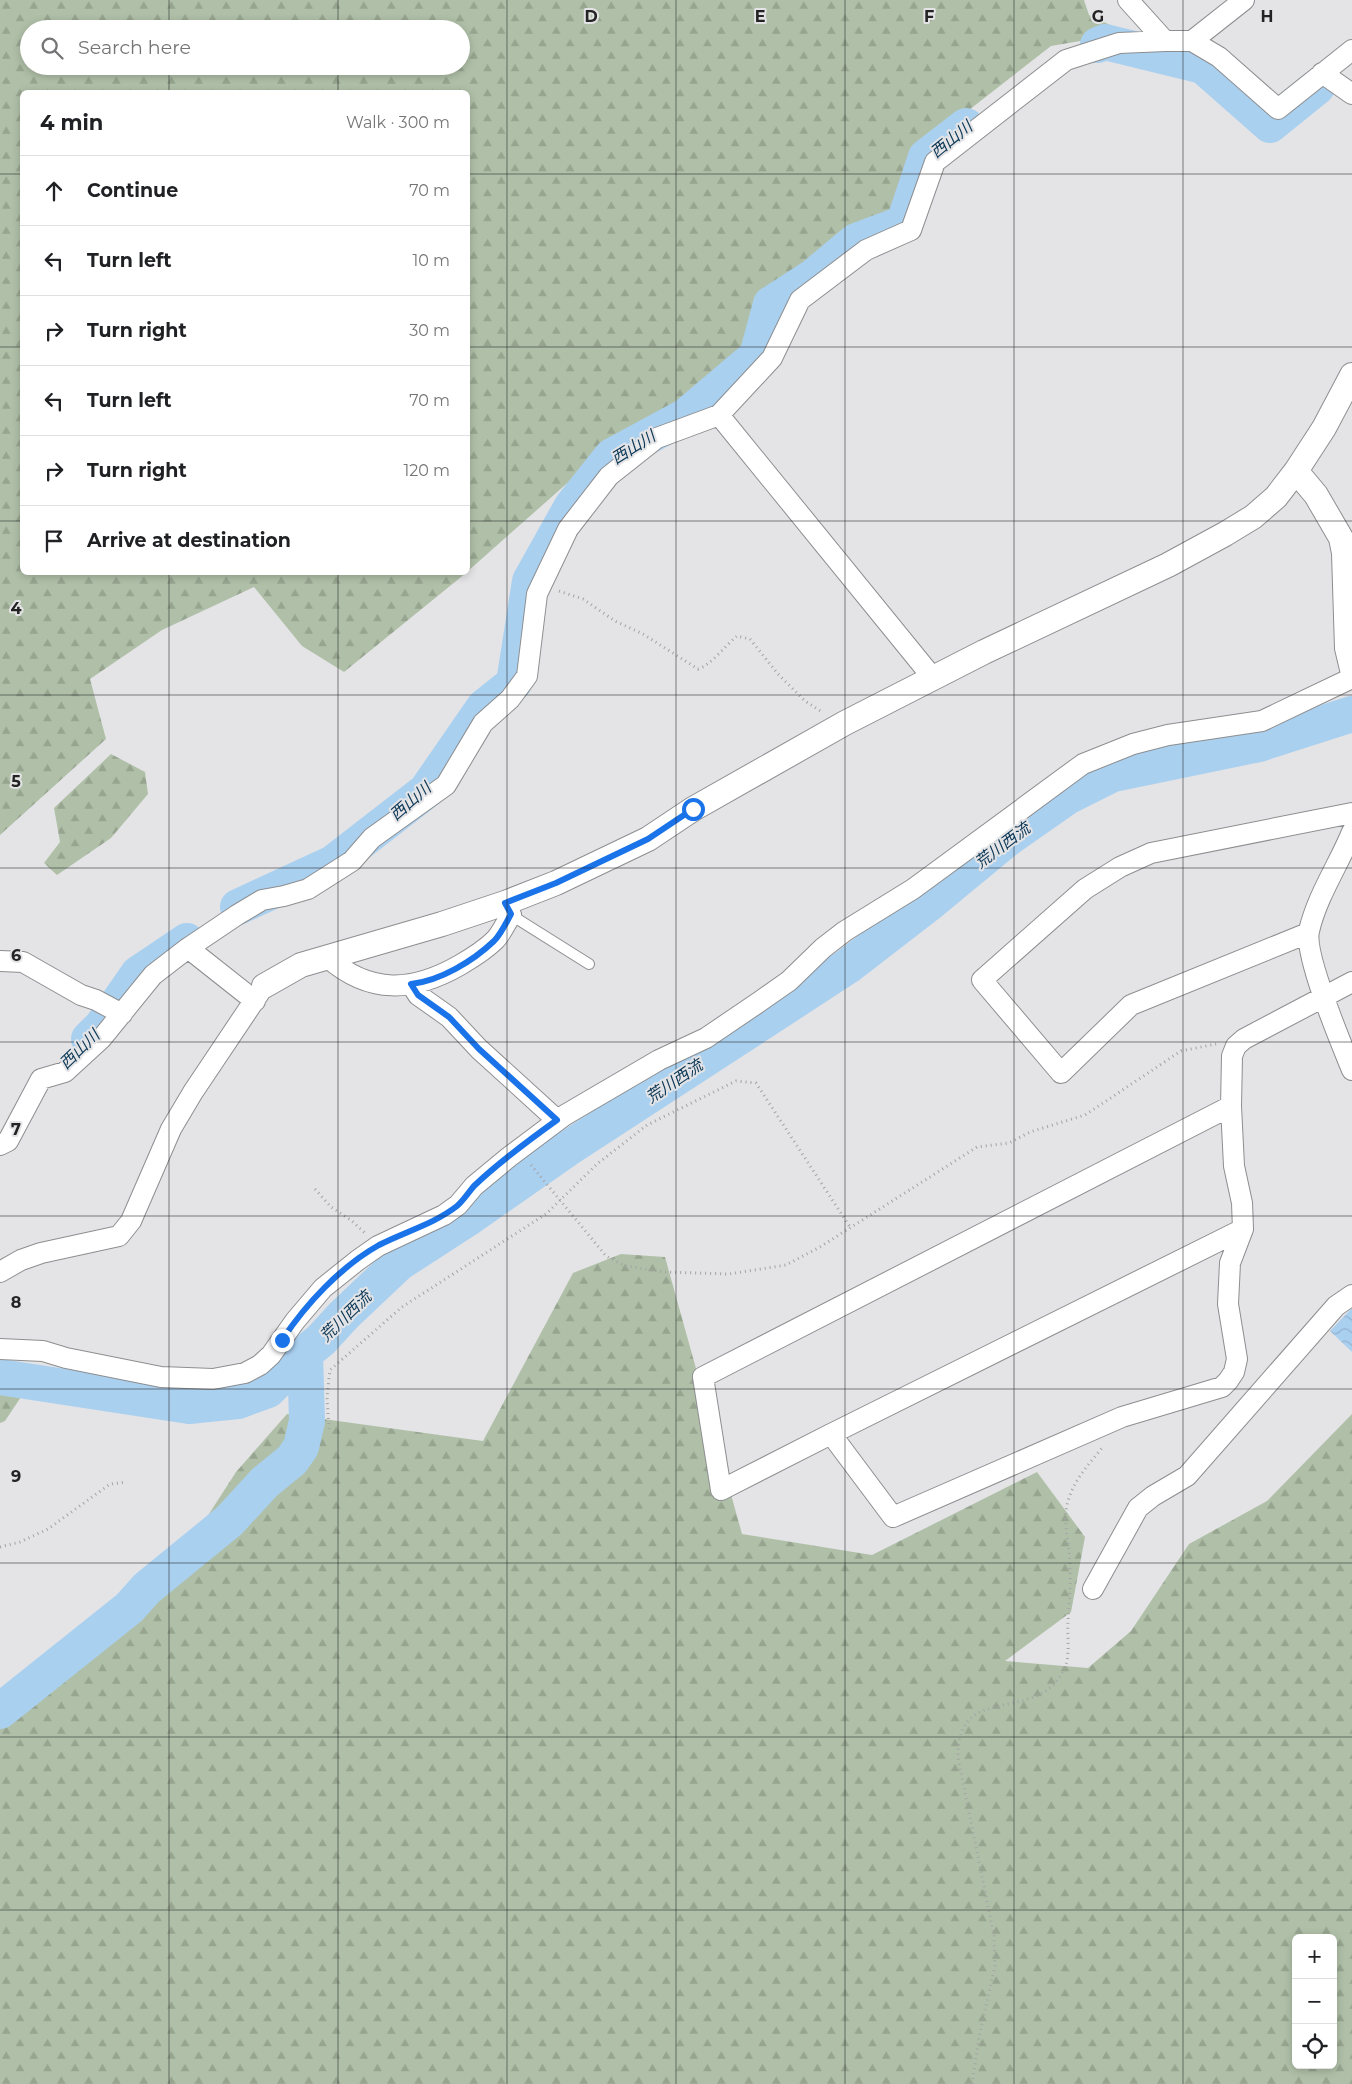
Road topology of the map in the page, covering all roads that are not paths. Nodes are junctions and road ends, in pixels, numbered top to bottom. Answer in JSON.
{"nodes":[{"id":1,"x":1128,"y":0,"type":"edge"},
{"id":2,"x":1244,"y":0,"type":"edge"},
{"id":3,"x":1166,"y":41,"type":"junction"},
{"id":4,"x":1192,"y":41,"type":"junction"},
{"id":5,"x":1352,"y":50,"type":"edge"},
{"id":6,"x":1322,"y":73,"type":"junction"},
{"id":7,"x":1352,"y":94,"type":"edge"},
{"id":8,"x":1352,"y":375,"type":"edge"},
{"id":9,"x":719,"y":415,"type":"junction"},
{"id":10,"x":1296,"y":471,"type":"junction"},
{"id":11,"x":1352,"y":669,"type":"edge"},
{"id":12,"x":933,"y":678,"type":"junction"},
{"id":13,"x":1352,"y":678,"type":"edge"},
{"id":14,"x":1352,"y":813,"type":"edge"},
{"id":15,"x":1352,"y":832,"type":"edge"},
{"id":16,"x":508,"y":909,"type":"junction"},
{"id":17,"x":1308,"y":933,"type":"junction"},
{"id":18,"x":188,"y":948,"type":"junction"},
{"id":19,"x":327,"y":957,"type":"junction"},
{"id":20,"x":0,"y":961,"type":"edge"},
{"id":21,"x":588,"y":964,"type":"dead end"},
{"id":22,"x":1352,"y":982,"type":"edge"},
{"id":23,"x":411,"y":984,"type":"junction"},
{"id":24,"x":260,"y":994,"type":"junction"},
{"id":25,"x":1324,"y":997,"type":"junction"},
{"id":26,"x":122,"y":1014,"type":"junction"},
{"id":27,"x":1352,"y":1070,"type":"edge"},
{"id":28,"x":1231,"y":1106,"type":"junction"},
{"id":29,"x":557,"y":1120,"type":"junction"},
{"id":30,"x":0,"y":1145,"type":"edge"},
{"id":31,"x":1243,"y":1229,"type":"junction"},
{"id":32,"x":0,"y":1272,"type":"edge"},
{"id":33,"x":1352,"y":1295,"type":"edge"},
{"id":34,"x":0,"y":1349,"type":"edge"},
{"id":35,"x":832,"y":1434,"type":"junction"},
{"id":36,"x":1093,"y":1589,"type":"dead end"}],
"edges":[{"from":1,"to":3,"type":"street"},
{"from":2,"to":4,"type":"street"},
{"from":3,"to":4,"type":"street"},
{"from":3,"to":9,"type":"street"},
{"from":4,"to":6,"type":"street"},
{"from":5,"to":6,"type":"street"},
{"from":6,"to":7,"type":"street"},
{"from":8,"to":10,"type":"street"},
{"from":9,"to":12,"type":"street"},
{"from":9,"to":18,"type":"street"},
{"from":10,"to":11,"type":"street"},
{"from":10,"to":12,"type":"street"},
{"from":12,"to":16,"type":"street"},
{"from":13,"to":29,"type":"street"},
{"from":14,"to":17,"type":"street"},
{"from":15,"to":17,"type":"street"},
{"from":16,"to":19,"type":"street"},
{"from":16,"to":21,"type":"lane"},
{"from":16,"to":23,"type":"street"},
{"from":17,"to":25,"type":"street"},
{"from":18,"to":24,"type":"street"},
{"from":18,"to":26,"type":"street"},
{"from":19,"to":23,"type":"street"},
{"from":19,"to":24,"type":"street"},
{"from":20,"to":26,"type":"street"},
{"from":22,"to":25,"type":"street"},
{"from":23,"to":29,"type":"street"},
{"from":24,"to":32,"type":"street"},
{"from":25,"to":27,"type":"street"},
{"from":25,"to":28,"type":"street"},
{"from":26,"to":30,"type":"street"},
{"from":28,"to":31,"type":"street"},
{"from":28,"to":35,"type":"street"},
{"from":29,"to":34,"type":"street"},
{"from":31,"to":35,"type":"street"},
{"from":31,"to":35,"type":"street"},
{"from":33,"to":36,"type":"street"}]}
